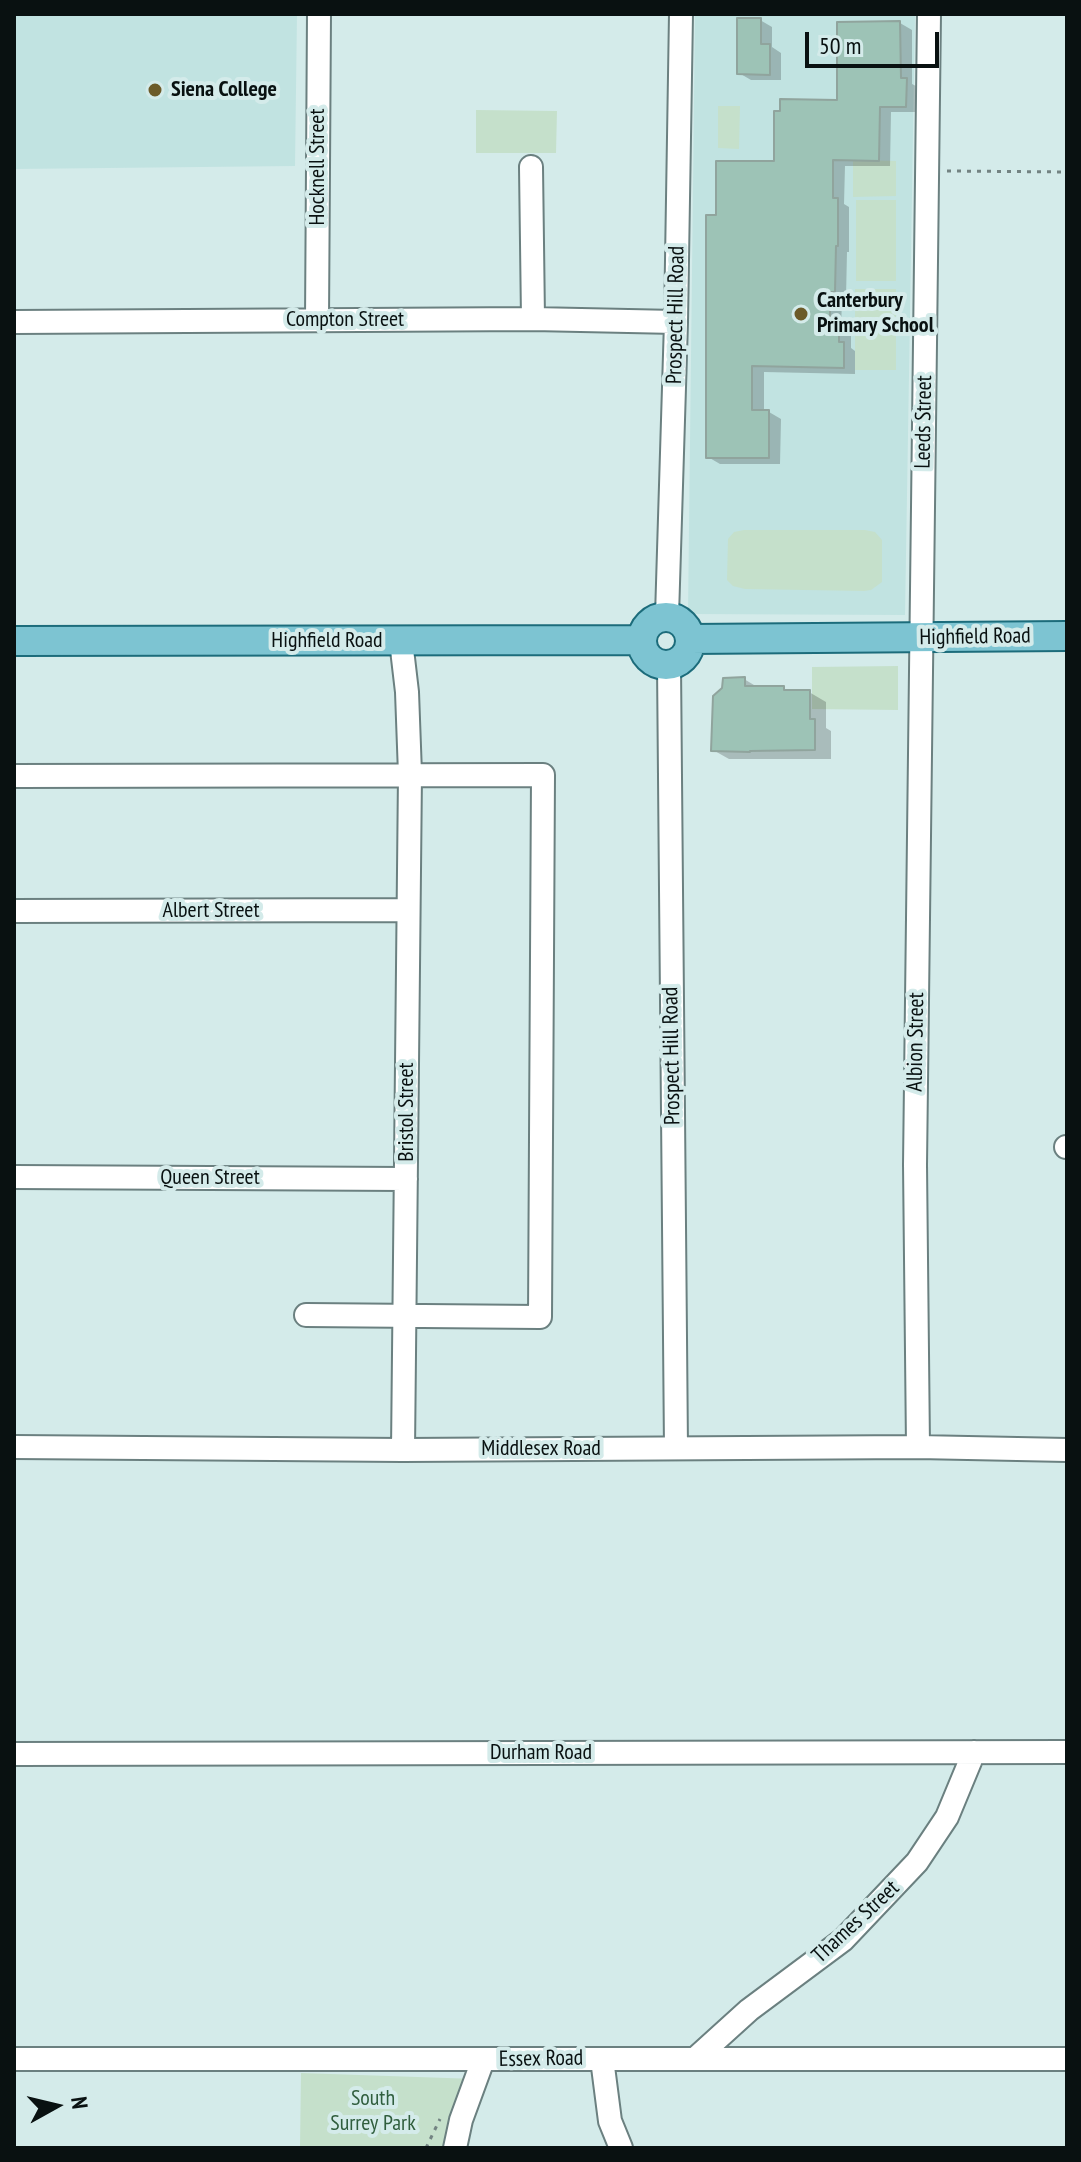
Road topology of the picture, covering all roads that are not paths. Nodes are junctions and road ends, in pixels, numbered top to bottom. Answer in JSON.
{"nodes":[{"id":1,"x":319,"y":14,"type":"edge"},
{"id":2,"x":681,"y":14,"type":"edge"},
{"id":3,"x":929,"y":14,"type":"edge"},
{"id":4,"x":531,"y":167,"type":"dead end"},
{"id":5,"x":533,"y":319,"type":"junction"},
{"id":6,"x":317,"y":320,"type":"junction"},
{"id":7,"x":14,"y":322,"type":"edge"},
{"id":8,"x":676,"y":322,"type":"junction"},
{"id":9,"x":667,"y":616,"type":"junction"},
{"id":10,"x":1067,"y":636,"type":"edge"},
{"id":11,"x":920,"y":637,"type":"junction"},
{"id":12,"x":690,"y":639,"type":"junction"},
{"id":13,"x":641,"y":640,"type":"junction"},
{"id":14,"x":14,"y":641,"type":"edge"},
{"id":15,"x":401,"y":641,"type":"junction"},
{"id":16,"x":669,"y":665,"type":"junction"},
{"id":17,"x":410,"y":774,"type":"junction"},
{"id":18,"x":14,"y":776,"type":"edge"},
{"id":19,"x":408,"y":910,"type":"junction"},
{"id":20,"x":14,"y":911,"type":"edge"},
{"id":21,"x":14,"y":1177,"type":"edge"},
{"id":22,"x":406,"y":1179,"type":"junction"},
{"id":23,"x":306,"y":1315,"type":"dead end"},
{"id":24,"x":404,"y":1317,"type":"junction"},
{"id":25,"x":14,"y":1447,"type":"edge"},
{"id":26,"x":918,"y":1447,"type":"junction"},
{"id":27,"x":676,"y":1448,"type":"junction"},
{"id":28,"x":403,"y":1450,"type":"junction"},
{"id":29,"x":1067,"y":1450,"type":"edge"},
{"id":30,"x":1067,"y":1730,"type":"edge"},
{"id":31,"x":974,"y":1752,"type":"junction"},
{"id":32,"x":1067,"y":1752,"type":"edge"},
{"id":33,"x":14,"y":1754,"type":"edge"},
{"id":34,"x":696,"y":2058,"type":"junction"},
{"id":35,"x":14,"y":2059,"type":"edge"},
{"id":36,"x":602,"y":2059,"type":"junction"},
{"id":37,"x":1067,"y":2059,"type":"edge"},
{"id":38,"x":483,"y":2060,"type":"junction"},
{"id":39,"x":455,"y":2148,"type":"edge"},
{"id":40,"x":621,"y":2148,"type":"edge"}],
"edges":[{"from":1,"to":6,"type":"street","name":"Hocknell Street"},
{"from":2,"to":8,"type":"street","name":"Prospect Hill Road"},
{"from":3,"to":11,"type":"street","name":"Leeds Street"},
{"from":4,"to":5,"type":"street"},
{"from":5,"to":6,"type":"street","name":"Compton Street"},
{"from":5,"to":8,"type":"street","name":"Compton Street"},
{"from":6,"to":7,"type":"street","name":"Compton Street"},
{"from":8,"to":9,"type":"street","name":"Prospect Hill Road"},
{"from":9,"to":12,"type":"main road"},
{"from":9,"to":13,"type":"main road"},
{"from":10,"to":11,"type":"main road","name":"Highfield Road"},
{"from":11,"to":12,"type":"main road","name":"Highfield Road"},
{"from":11,"to":26,"type":"street","name":"Albion Street"},
{"from":12,"to":16,"type":"main road"},
{"from":13,"to":15,"type":"main road","name":"Highfield Road"},
{"from":13,"to":16,"type":"main road"},
{"from":14,"to":15,"type":"main road","name":"Highfield Road"},
{"from":15,"to":17,"type":"street","name":"Bristol Street"},
{"from":16,"to":27,"type":"street","name":"Prospect Hill Road"},
{"from":17,"to":18,"type":"street"},
{"from":17,"to":19,"type":"street","name":"Bristol Street"},
{"from":17,"to":24,"type":"street"},
{"from":19,"to":20,"type":"street","name":"Albert Street"},
{"from":19,"to":22,"type":"street","name":"Bristol Street"},
{"from":21,"to":22,"type":"street","name":"Queen Street"},
{"from":22,"to":24,"type":"street","name":"Bristol Street"},
{"from":23,"to":24,"type":"street"},
{"from":24,"to":28,"type":"street","name":"Bristol Street"},
{"from":25,"to":28,"type":"street","name":"Middlesex Road"},
{"from":26,"to":27,"type":"street","name":"Middlesex Road"},
{"from":26,"to":29,"type":"street","name":"Middlesex Road"},
{"from":27,"to":28,"type":"street","name":"Middlesex Road"},
{"from":30,"to":32,"type":"street"},
{"from":31,"to":32,"type":"street","name":"Durham Road"},
{"from":31,"to":33,"type":"street","name":"Durham Road"},
{"from":31,"to":34,"type":"street","name":"Thames Street"},
{"from":34,"to":36,"type":"street","name":"Essex Road"},
{"from":34,"to":37,"type":"street","name":"Essex Road"},
{"from":35,"to":38,"type":"street","name":"Essex Road"},
{"from":36,"to":38,"type":"street","name":"Essex Road"},
{"from":36,"to":40,"type":"street"},
{"from":38,"to":39,"type":"street"}]}
